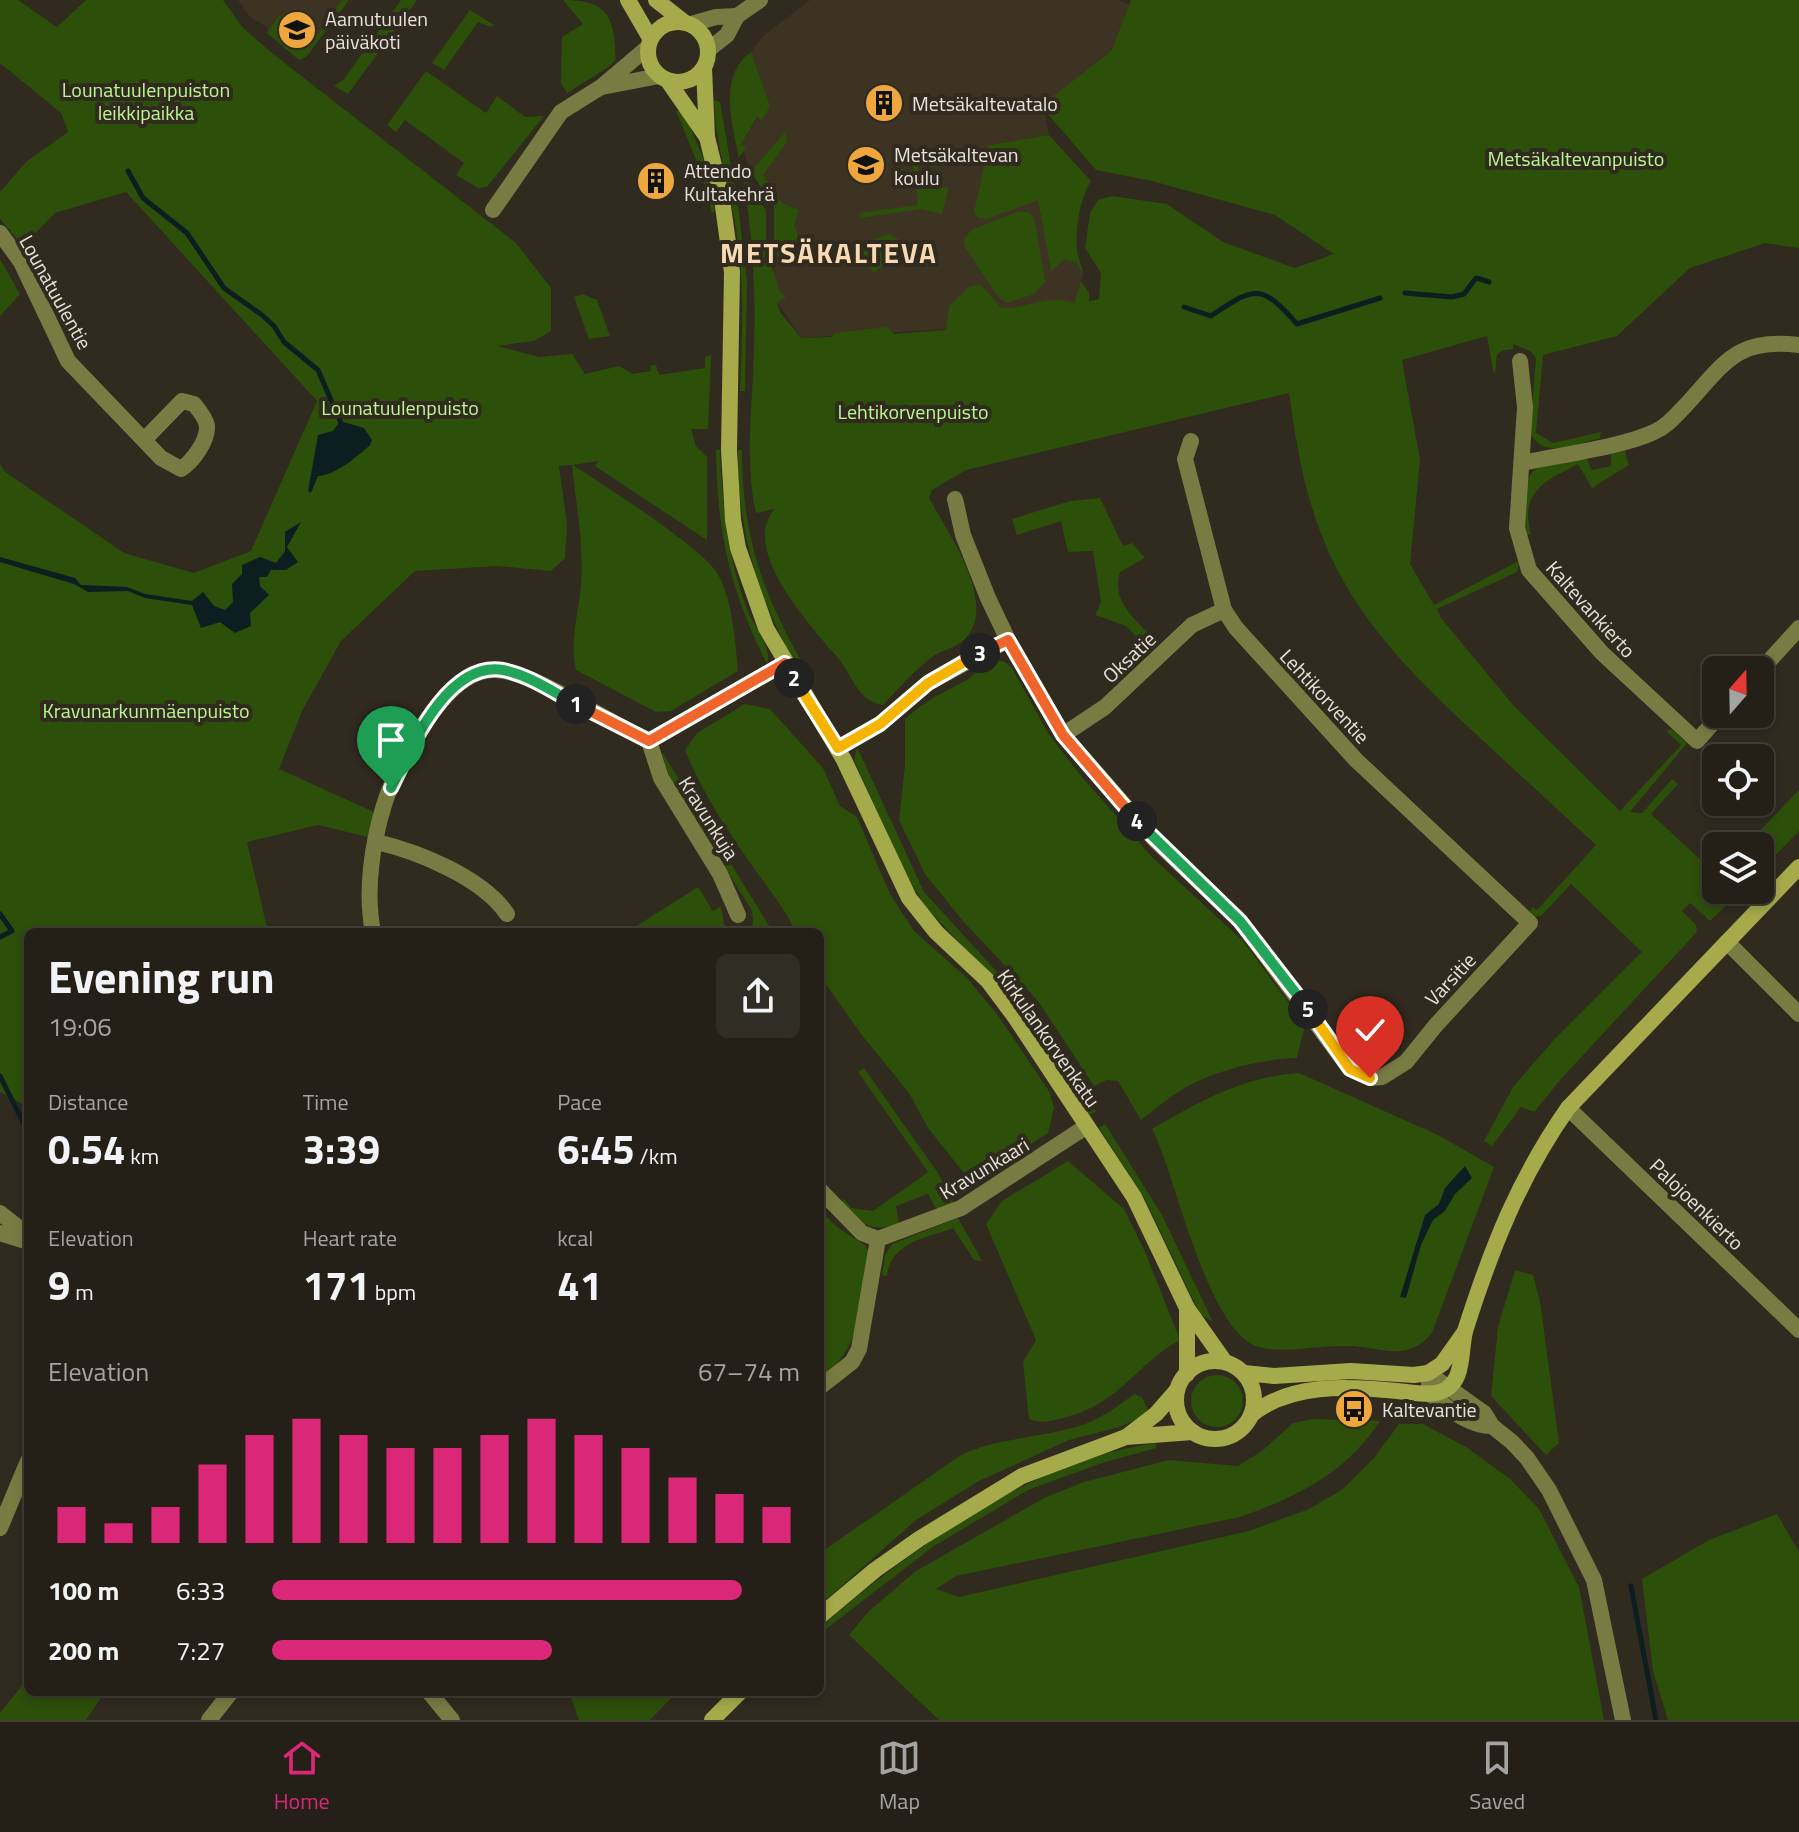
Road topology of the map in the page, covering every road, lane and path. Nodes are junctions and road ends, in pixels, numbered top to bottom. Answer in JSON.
{"nodes":[{"id":1,"x":628,"y":0,"type":"edge"},
{"id":2,"x":656,"y":0,"type":"edge"},
{"id":3,"x":760,"y":0,"type":"edge"},
{"id":4,"x":737,"y":16,"type":"junction"},
{"id":5,"x":688,"y":23,"type":"junction"},
{"id":6,"x":649,"y":43,"type":"junction"},
{"id":7,"x":708,"y":50,"type":"junction"},
{"id":8,"x":704,"y":68,"type":"junction"},
{"id":9,"x":664,"y":78,"type":"junction"},
{"id":10,"x":601,"y":87,"type":"junction"},
{"id":11,"x":707,"y":137,"type":"junction"},
{"id":12,"x":493,"y":210,"type":"dead end"},
{"id":13,"x":0,"y":233,"type":"edge"},
{"id":14,"x":1799,"y":345,"type":"edge"},
{"id":15,"x":1520,"y":361,"type":"dead end"},
{"id":16,"x":144,"y":440,"type":"dead end"},
{"id":17,"x":1191,"y":441,"type":"dead end"},
{"id":18,"x":1522,"y":463,"type":"junction"},
{"id":19,"x":955,"y":499,"type":"dead end"},
{"id":20,"x":1224,"y":610,"type":"junction"},
{"id":21,"x":1799,"y":628,"type":"edge"},
{"id":22,"x":1008,"y":640,"type":"junction"},
{"id":23,"x":1774,"y":656,"type":"edge"},
{"id":24,"x":785,"y":663,"type":"junction"},
{"id":25,"x":1709,"y":728,"type":"edge"},
{"id":26,"x":1063,"y":735,"type":"junction"},
{"id":27,"x":649,"y":741,"type":"junction"},
{"id":28,"x":838,"y":748,"type":"junction"},
{"id":29,"x":377,"y":842,"type":"junction"},
{"id":30,"x":1799,"y":867,"type":"edge"},
{"id":31,"x":507,"y":914,"type":"dead end"},
{"id":32,"x":738,"y":915,"type":"dead end"},
{"id":33,"x":1530,"y":923,"type":"joint"},
{"id":34,"x":372,"y":928,"type":"edge"},
{"id":35,"x":1727,"y":942,"type":"junction"},
{"id":36,"x":1799,"y":1014,"type":"edge"},
{"id":37,"x":1568,"y":1108,"type":"junction"},
{"id":38,"x":1087,"y":1126,"type":"junction"},
{"id":39,"x":824,"y":1194,"type":"edge"},
{"id":40,"x":0,"y":1213,"type":"edge"},
{"id":41,"x":24,"y":1232,"type":"edge"},
{"id":42,"x":0,"y":1233,"type":"edge"},
{"id":43,"x":878,"y":1239,"type":"junction"},
{"id":44,"x":24,"y":1241,"type":"edge"},
{"id":45,"x":1187,"y":1308,"type":"junction"},
{"id":46,"x":1799,"y":1330,"type":"edge"},
{"id":47,"x":1464,"y":1333,"type":"junction"},
{"id":48,"x":1225,"y":1362,"type":"junction"},
{"id":49,"x":1244,"y":1373,"type":"junction"},
{"id":50,"x":1428,"y":1373,"type":"junction"},
{"id":51,"x":1187,"y":1374,"type":"junction"},
{"id":52,"x":824,"y":1384,"type":"edge"},
{"id":53,"x":1448,"y":1387,"type":"junction"},
{"id":54,"x":1177,"y":1390,"type":"junction"},
{"id":55,"x":1430,"y":1394,"type":"junction"},
{"id":56,"x":1251,"y":1415,"type":"junction"},
{"id":57,"x":1492,"y":1426,"type":"junction"},
{"id":58,"x":1193,"y":1432,"type":"junction"},
{"id":59,"x":1126,"y":1437,"type":"junction"},
{"id":60,"x":24,"y":1472,"type":"edge"},
{"id":61,"x":0,"y":1482,"type":"edge"},
{"id":62,"x":18,"y":1488,"type":"junction"},
{"id":63,"x":0,"y":1528,"type":"edge"},
{"id":64,"x":824,"y":1613,"type":"edge"},
{"id":65,"x":228,"y":1696,"type":"edge"},
{"id":66,"x":432,"y":1696,"type":"edge"},
{"id":67,"x":736,"y":1696,"type":"edge"},
{"id":68,"x":209,"y":1720,"type":"edge"},
{"id":69,"x":452,"y":1720,"type":"edge"},
{"id":70,"x":712,"y":1720,"type":"edge"},
{"id":71,"x":1623,"y":1720,"type":"edge"}],
"edges":[{"from":1,"to":6,"type":"street"},
{"from":2,"to":5,"type":"street"},
{"from":3,"to":4,"type":"street"},
{"from":4,"to":5,"type":"street"},
{"from":4,"to":7,"type":"street"},
{"from":5,"to":6,"type":"street"},
{"from":5,"to":7,"type":"street"},
{"from":6,"to":9,"type":"street"},
{"from":6,"to":10,"type":"street"},
{"from":7,"to":8,"type":"street"},
{"from":8,"to":9,"type":"street"},
{"from":8,"to":11,"type":"street"},
{"from":9,"to":10,"type":"street"},
{"from":9,"to":11,"type":"street"},
{"from":10,"to":12,"type":"street"},
{"from":11,"to":24,"type":"street","name":"Kirkulankorvenkatu"},
{"from":13,"to":16,"type":"street","name":"Lounatuulentie"},
{"from":14,"to":18,"type":"street"},
{"from":15,"to":18,"type":"street"},
{"from":17,"to":20,"type":"street","name":"Lehtikorventie"},
{"from":18,"to":25,"type":"street","name":"Kaltevankierto"},
{"from":19,"to":22,"type":"street"},
{"from":20,"to":26,"type":"street","name":"Oksatie"},
{"from":20,"to":33,"type":"street","name":"Lehtikorventie"},
{"from":21,"to":23,"type":"street"},
{"from":22,"to":26,"type":"street"},
{"from":22,"to":28,"type":"street"},
{"from":24,"to":27,"type":"street"},
{"from":24,"to":28,"type":"street","name":"Kirkulankorvenkatu"},
{"from":26,"to":33,"type":"street","name":"Varsitie"},
{"from":27,"to":29,"type":"street"},
{"from":27,"to":32,"type":"street","name":"Kravunkuja"},
{"from":28,"to":38,"type":"street","name":"Kirkulankorvenkatu"},
{"from":29,"to":31,"type":"street"},
{"from":29,"to":34,"type":"street"},
{"from":30,"to":35,"type":"street"},
{"from":35,"to":36,"type":"street"},
{"from":35,"to":37,"type":"street"},
{"from":37,"to":46,"type":"street","name":"Palojoenkierto"},
{"from":37,"to":47,"type":"street"},
{"from":38,"to":43,"type":"street","name":"Kravunkaari"},
{"from":38,"to":45,"type":"street","name":"Kirkulankorvenkatu"},
{"from":39,"to":43,"type":"street"},
{"from":40,"to":41,"type":"street"},
{"from":42,"to":44,"type":"street"},
{"from":43,"to":52,"type":"street"},
{"from":45,"to":48,"type":"street","name":"Kirkulankorvenkatu"},
{"from":45,"to":51,"type":"street","name":"Kirkulankorvenkatu"},
{"from":47,"to":50,"type":"street"},
{"from":47,"to":53,"type":"street"},
{"from":48,"to":49,"type":"street"},
{"from":48,"to":51,"type":"street"},
{"from":49,"to":50,"type":"street"},
{"from":49,"to":56,"type":"street"},
{"from":50,"to":53,"type":"street"},
{"from":50,"to":55,"type":"street"},
{"from":51,"to":54,"type":"street"},
{"from":53,"to":55,"type":"street"},
{"from":53,"to":57,"type":"street"},
{"from":54,"to":58,"type":"street"},
{"from":54,"to":59,"type":"street"},
{"from":55,"to":56,"type":"street"},
{"from":55,"to":57,"type":"street"},
{"from":56,"to":58,"type":"street"},
{"from":57,"to":71,"type":"street"},
{"from":58,"to":59,"type":"street"},
{"from":59,"to":64,"type":"street"},
{"from":60,"to":62,"type":"street"},
{"from":61,"to":62,"type":"street"},
{"from":62,"to":63,"type":"street"},
{"from":65,"to":68,"type":"street"},
{"from":66,"to":69,"type":"street"},
{"from":67,"to":70,"type":"street"}]}
